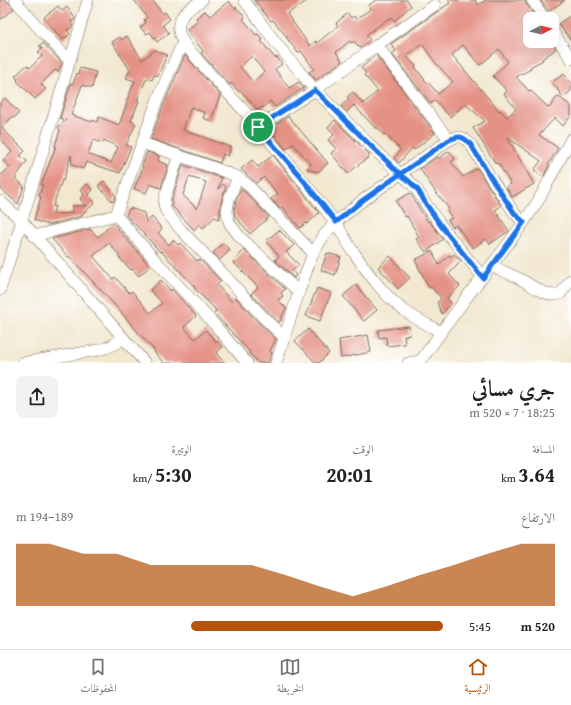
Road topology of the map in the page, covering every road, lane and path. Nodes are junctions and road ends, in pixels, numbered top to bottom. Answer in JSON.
{"nodes":[{"id":1,"x":15,"y":0,"type":"edge"},
{"id":2,"x":88,"y":0,"type":"edge"},
{"id":3,"x":202,"y":0,"type":"edge"},
{"id":4,"x":244,"y":0,"type":"edge"},
{"id":5,"x":532,"y":0,"type":"edge"},
{"id":6,"x":435,"y":5,"type":"dead end"},
{"id":7,"x":540,"y":12,"type":"edge"},
{"id":8,"x":559,"y":41,"type":"edge"},
{"id":9,"x":183,"y":42,"type":"junction"},
{"id":10,"x":377,"y":45,"type":"junction"},
{"id":11,"x":571,"y":59,"type":"edge"},
{"id":12,"x":69,"y":60,"type":"junction"},
{"id":13,"x":315,"y":90,"type":"junction"},
{"id":14,"x":258,"y":127,"type":"junction"},
{"id":15,"x":571,"y":139,"type":"edge"},
{"id":16,"x":449,"y":140,"type":"junction"},
{"id":17,"x":142,"y":143,"type":"junction"},
{"id":18,"x":179,"y":155,"type":"junction"},
{"id":19,"x":400,"y":174,"type":"junction"},
{"id":20,"x":238,"y":177,"type":"junction"},
{"id":21,"x":0,"y":200,"type":"edge"},
{"id":22,"x":116,"y":215,"type":"junction"},
{"id":23,"x":22,"y":221,"type":"junction"},
{"id":24,"x":336,"y":222,"type":"junction"},
{"id":25,"x":524,"y":222,"type":"junction"},
{"id":26,"x":34,"y":236,"type":"junction"},
{"id":27,"x":313,"y":253,"type":"junction"},
{"id":28,"x":492,"y":266,"type":"junction"},
{"id":29,"x":483,"y":278,"type":"junction"},
{"id":30,"x":571,"y":280,"type":"edge"},
{"id":31,"x":0,"y":290,"type":"edge"},
{"id":32,"x":299,"y":292,"type":"junction"},
{"id":33,"x":441,"y":332,"type":"junction"},
{"id":34,"x":123,"y":338,"type":"junction"},
{"id":35,"x":284,"y":338,"type":"junction"},
{"id":36,"x":420,"y":362,"type":"edge"},
{"id":37,"x":22,"y":363,"type":"edge"},
{"id":38,"x":145,"y":363,"type":"edge"},
{"id":39,"x":247,"y":363,"type":"edge"},
{"id":40,"x":276,"y":363,"type":"edge"},
{"id":41,"x":408,"y":363,"type":"edge"}],
"edges":[{"from":1,"to":12,"type":"street"},
{"from":2,"to":12,"type":"street"},
{"from":3,"to":9,"type":"street"},
{"from":4,"to":13,"type":"street"},
{"from":5,"to":7,"type":"street"},
{"from":6,"to":10,"type":"street"},
{"from":8,"to":11,"type":"street"},
{"from":9,"to":14,"type":"street"},
{"from":9,"to":17,"type":"street"},
{"from":10,"to":13,"type":"street"},
{"from":10,"to":16,"type":"street"},
{"from":12,"to":23,"type":"street"},
{"from":13,"to":14,"type":"street"},
{"from":13,"to":19,"type":"street"},
{"from":14,"to":24,"type":"street"},
{"from":15,"to":25,"type":"street"},
{"from":16,"to":19,"type":"street"},
{"from":16,"to":25,"type":"street"},
{"from":17,"to":18,"type":"street"},
{"from":17,"to":22,"type":"street"},
{"from":18,"to":20,"type":"street"},
{"from":18,"to":35,"type":"street"},
{"from":19,"to":24,"type":"street"},
{"from":19,"to":29,"type":"street"},
{"from":20,"to":27,"type":"street"},
{"from":20,"to":32,"type":"street"},
{"from":21,"to":23,"type":"street"},
{"from":22,"to":26,"type":"street"},
{"from":22,"to":39,"type":"street"},
{"from":23,"to":26,"type":"street"},
{"from":23,"to":31,"type":"street"},
{"from":24,"to":27,"type":"street"},
{"from":24,"to":33,"type":"street"},
{"from":25,"to":28,"type":"street"},
{"from":26,"to":34,"type":"street"},
{"from":27,"to":32,"type":"street"},
{"from":28,"to":29,"type":"street"},
{"from":28,"to":30,"type":"street"},
{"from":29,"to":33,"type":"street"},
{"from":32,"to":35,"type":"street"},
{"from":33,"to":36,"type":"street"},
{"from":34,"to":37,"type":"street"},
{"from":34,"to":38,"type":"street"},
{"from":35,"to":40,"type":"street"},
{"from":36,"to":41,"type":"street"}]}
